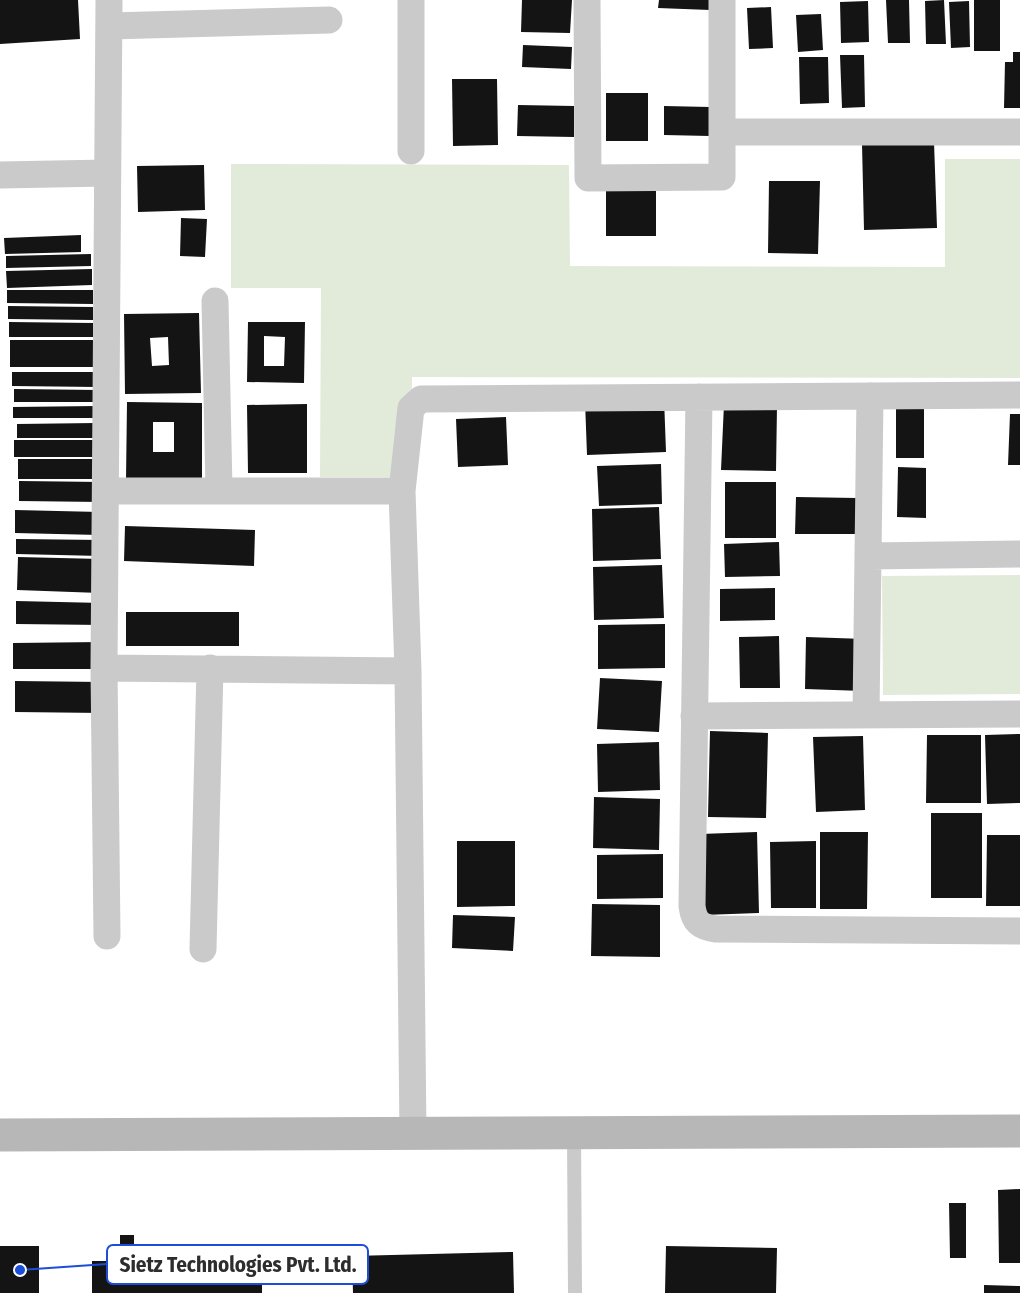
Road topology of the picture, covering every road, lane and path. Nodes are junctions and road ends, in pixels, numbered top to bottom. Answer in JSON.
{"nodes":[{"id":1,"x":109,"y":0,"type":"edge"},
{"id":2,"x":411,"y":0,"type":"edge"},
{"id":3,"x":587,"y":0,"type":"edge"},
{"id":4,"x":722,"y":0,"type":"edge"},
{"id":5,"x":329,"y":21,"type":"dead end"},
{"id":6,"x":110,"y":27,"type":"junction"},
{"id":7,"x":722,"y":132,"type":"junction"},
{"id":8,"x":1020,"y":132,"type":"edge"},
{"id":9,"x":411,"y":151,"type":"dead end"},
{"id":10,"x":107,"y":172,"type":"junction"},
{"id":11,"x":0,"y":175,"type":"edge"},
{"id":12,"x":215,"y":301,"type":"dead end"},
{"id":13,"x":1020,"y":395,"type":"edge"},
{"id":14,"x":870,"y":396,"type":"junction"},
{"id":15,"x":699,"y":397,"type":"junction"},
{"id":16,"x":107,"y":490,"type":"junction"},
{"id":17,"x":219,"y":490,"type":"junction"},
{"id":18,"x":402,"y":490,"type":"junction"},
{"id":19,"x":1020,"y":554,"type":"edge"},
{"id":20,"x":868,"y":556,"type":"junction"},
{"id":21,"x":104,"y":668,"type":"junction"},
{"id":22,"x":210,"y":668,"type":"junction"},
{"id":23,"x":408,"y":671,"type":"junction"},
{"id":24,"x":1020,"y":714,"type":"edge"},
{"id":25,"x":866,"y":715,"type":"junction"},
{"id":26,"x":694,"y":716,"type":"junction"},
{"id":27,"x":1020,"y":931,"type":"edge"},
{"id":28,"x":107,"y":936,"type":"dead end"},
{"id":29,"x":203,"y":949,"type":"dead end"},
{"id":30,"x":1020,"y":1131,"type":"edge"},
{"id":31,"x":574,"y":1133,"type":"junction"},
{"id":32,"x":413,"y":1134,"type":"junction"},
{"id":33,"x":0,"y":1135,"type":"edge"},
{"id":34,"x":575,"y":1293,"type":"edge"}],
"edges":[{"from":1,"to":6,"type":"street"},
{"from":2,"to":9,"type":"street"},
{"from":3,"to":7,"type":"street"},
{"from":4,"to":7,"type":"street"},
{"from":5,"to":6,"type":"street"},
{"from":6,"to":10,"type":"street"},
{"from":7,"to":8,"type":"street"},
{"from":10,"to":11,"type":"street"},
{"from":10,"to":16,"type":"street"},
{"from":12,"to":17,"type":"street"},
{"from":13,"to":14,"type":"street"},
{"from":14,"to":15,"type":"street"},
{"from":14,"to":20,"type":"street"},
{"from":15,"to":18,"type":"street"},
{"from":15,"to":26,"type":"street"},
{"from":16,"to":17,"type":"street"},
{"from":16,"to":21,"type":"street"},
{"from":17,"to":18,"type":"street"},
{"from":18,"to":23,"type":"street"},
{"from":19,"to":20,"type":"street"},
{"from":20,"to":25,"type":"street"},
{"from":21,"to":22,"type":"street"},
{"from":21,"to":28,"type":"street"},
{"from":22,"to":23,"type":"street"},
{"from":22,"to":29,"type":"street"},
{"from":23,"to":32,"type":"street"},
{"from":24,"to":25,"type":"street"},
{"from":25,"to":26,"type":"street"},
{"from":26,"to":27,"type":"street"},
{"from":30,"to":31,"type":"street"},
{"from":31,"to":32,"type":"street"},
{"from":31,"to":34,"type":"lane"},
{"from":32,"to":33,"type":"street"}]}
